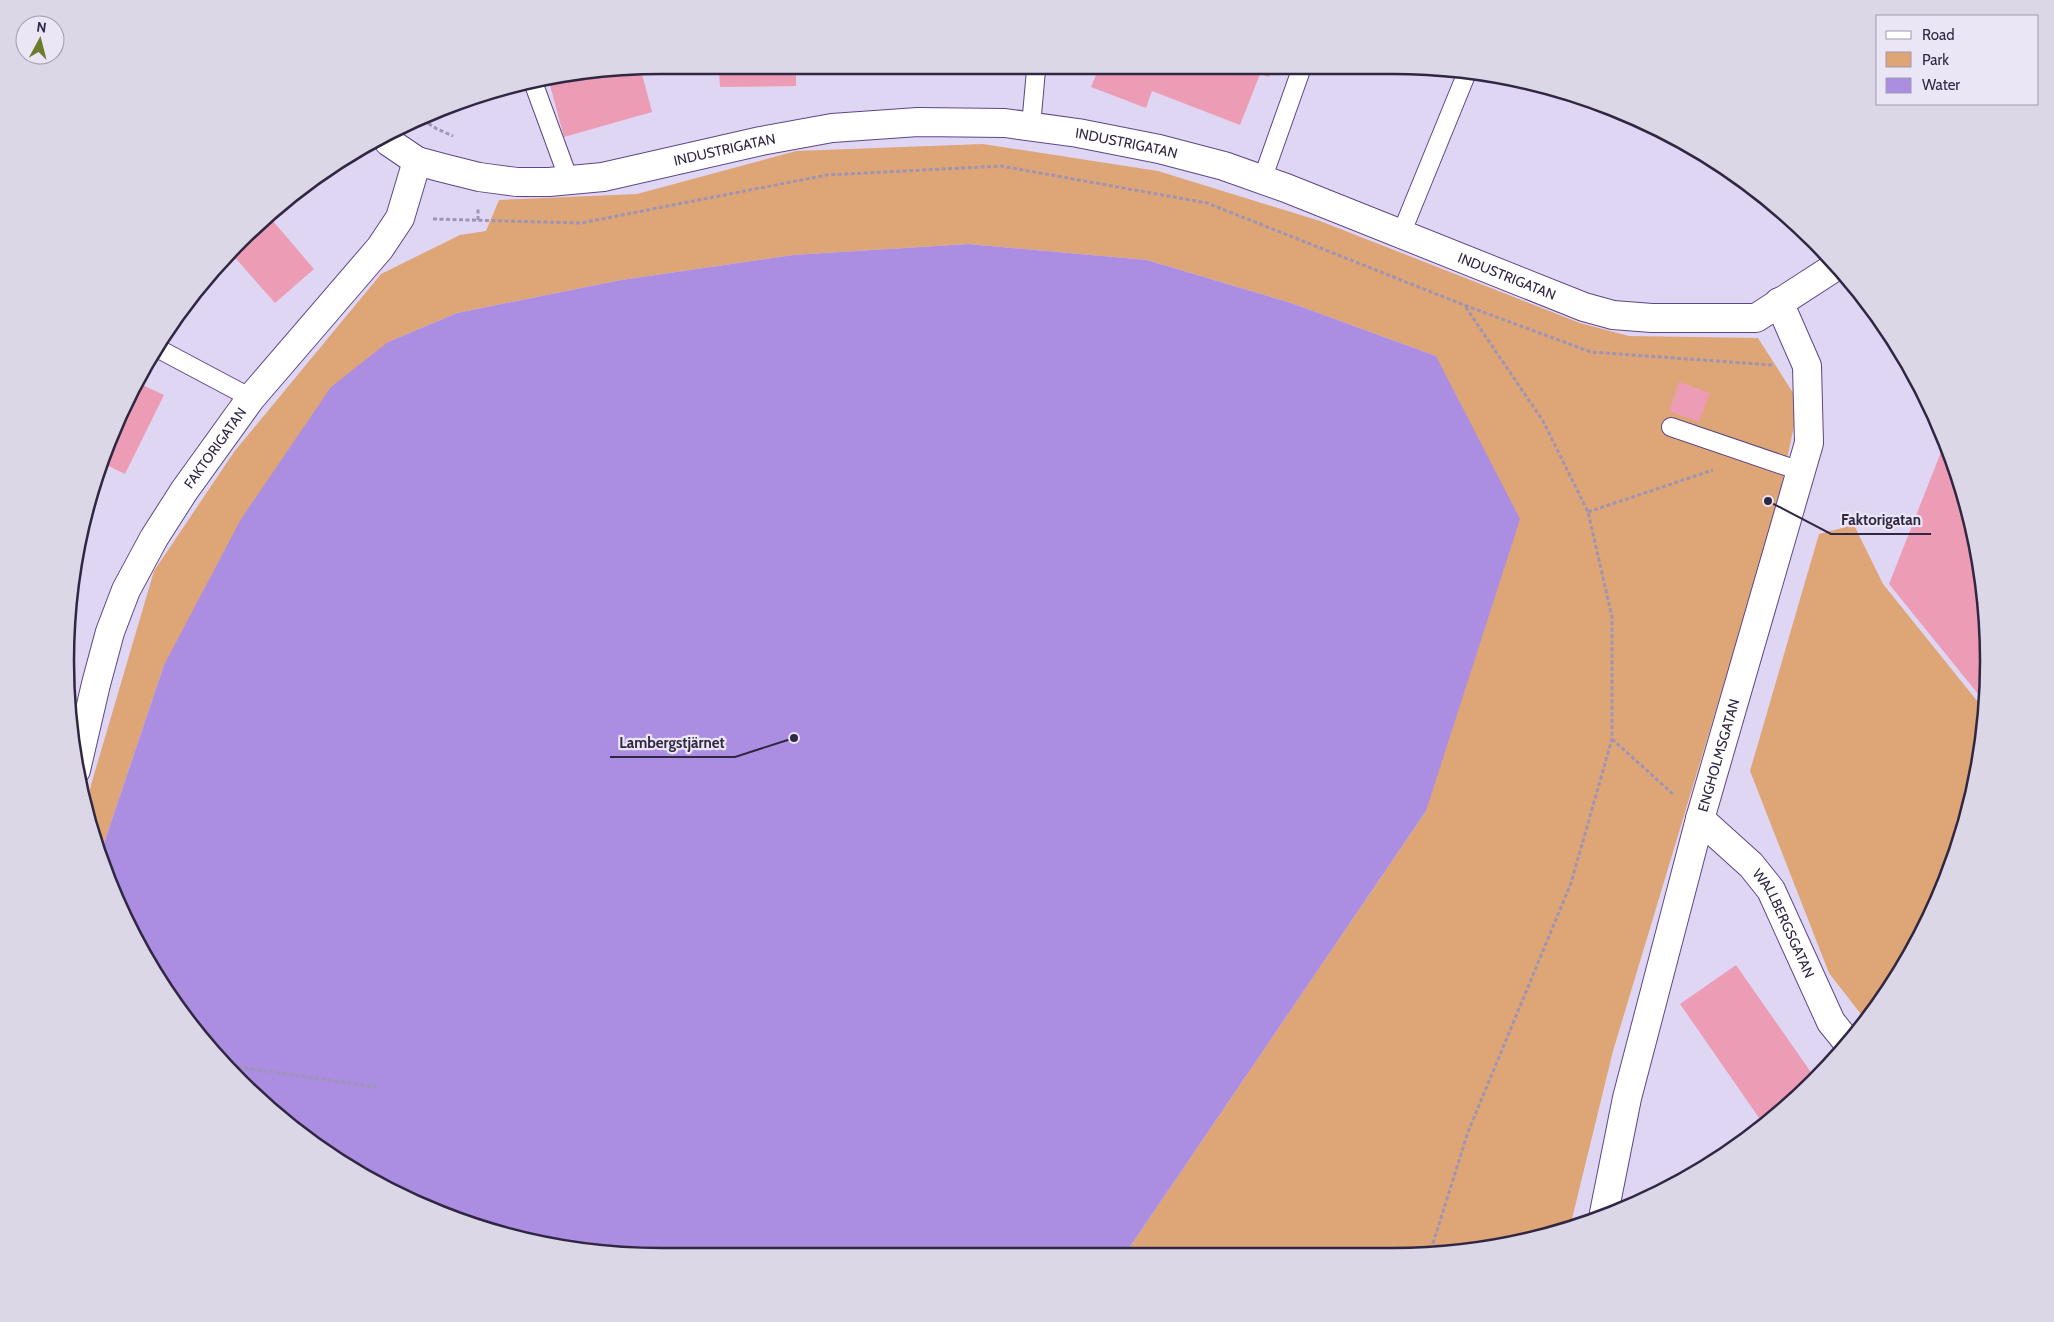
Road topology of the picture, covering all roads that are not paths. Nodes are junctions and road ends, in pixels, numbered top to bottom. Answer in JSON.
{"nodes":[{"id":1,"x":1036,"y":74,"type":"edge"},
{"id":2,"x":1300,"y":74,"type":"edge"},
{"id":3,"x":1465,"y":78,"type":"edge"},
{"id":4,"x":535,"y":88,"type":"edge"},
{"id":5,"x":1031,"y":126,"type":"junction"},
{"id":6,"x":388,"y":141,"type":"edge"},
{"id":7,"x":417,"y":161,"type":"junction"},
{"id":8,"x":569,"y":180,"type":"junction"},
{"id":9,"x":1262,"y":180,"type":"junction"},
{"id":10,"x":1400,"y":234,"type":"junction"},
{"id":11,"x":1831,"y":270,"type":"edge"},
{"id":12,"x":1779,"y":302,"type":"junction"},
{"id":13,"x":163,"y":351,"type":"edge"},
{"id":14,"x":251,"y":398,"type":"junction"},
{"id":15,"x":1672,"y":427,"type":"dead end"},
{"id":16,"x":1800,"y":471,"type":"junction"},
{"id":17,"x":81,"y":749,"type":"edge"},
{"id":18,"x":1700,"y":819,"type":"junction"},
{"id":19,"x":1844,"y":1037,"type":"edge"},
{"id":20,"x":1605,"y":1209,"type":"edge"}],
"edges":[{"from":1,"to":5,"type":"lane"},
{"from":2,"to":9,"type":"lane"},
{"from":3,"to":10,"type":"lane"},
{"from":4,"to":8,"type":"lane"},
{"from":5,"to":8,"type":"street","name":"INDUSTRIGATAN"},
{"from":5,"to":9,"type":"street","name":"INDUSTRIGATAN"},
{"from":6,"to":7,"type":"street","name":"INDUSTRIGATAN"},
{"from":7,"to":8,"type":"street","name":"INDUSTRIGATAN"},
{"from":7,"to":14,"type":"street","name":"FAKTORIGATAN"},
{"from":9,"to":10,"type":"street","name":"INDUSTRIGATAN"},
{"from":10,"to":12,"type":"street","name":"INDUSTRIGATAN"},
{"from":11,"to":12,"type":"street","name":"INDUSTRIGATAN"},
{"from":12,"to":16,"type":"street","name":"ENGHOLMSGATAN"},
{"from":13,"to":14,"type":"lane"},
{"from":14,"to":17,"type":"street","name":"FAKTORIGATAN"},
{"from":15,"to":16,"type":"lane"},
{"from":16,"to":18,"type":"street","name":"ENGHOLMSGATAN"},
{"from":18,"to":19,"type":"street","name":"WALLBERGSGATAN"},
{"from":18,"to":20,"type":"street","name":"ENGHOLMSGATAN"}]}
